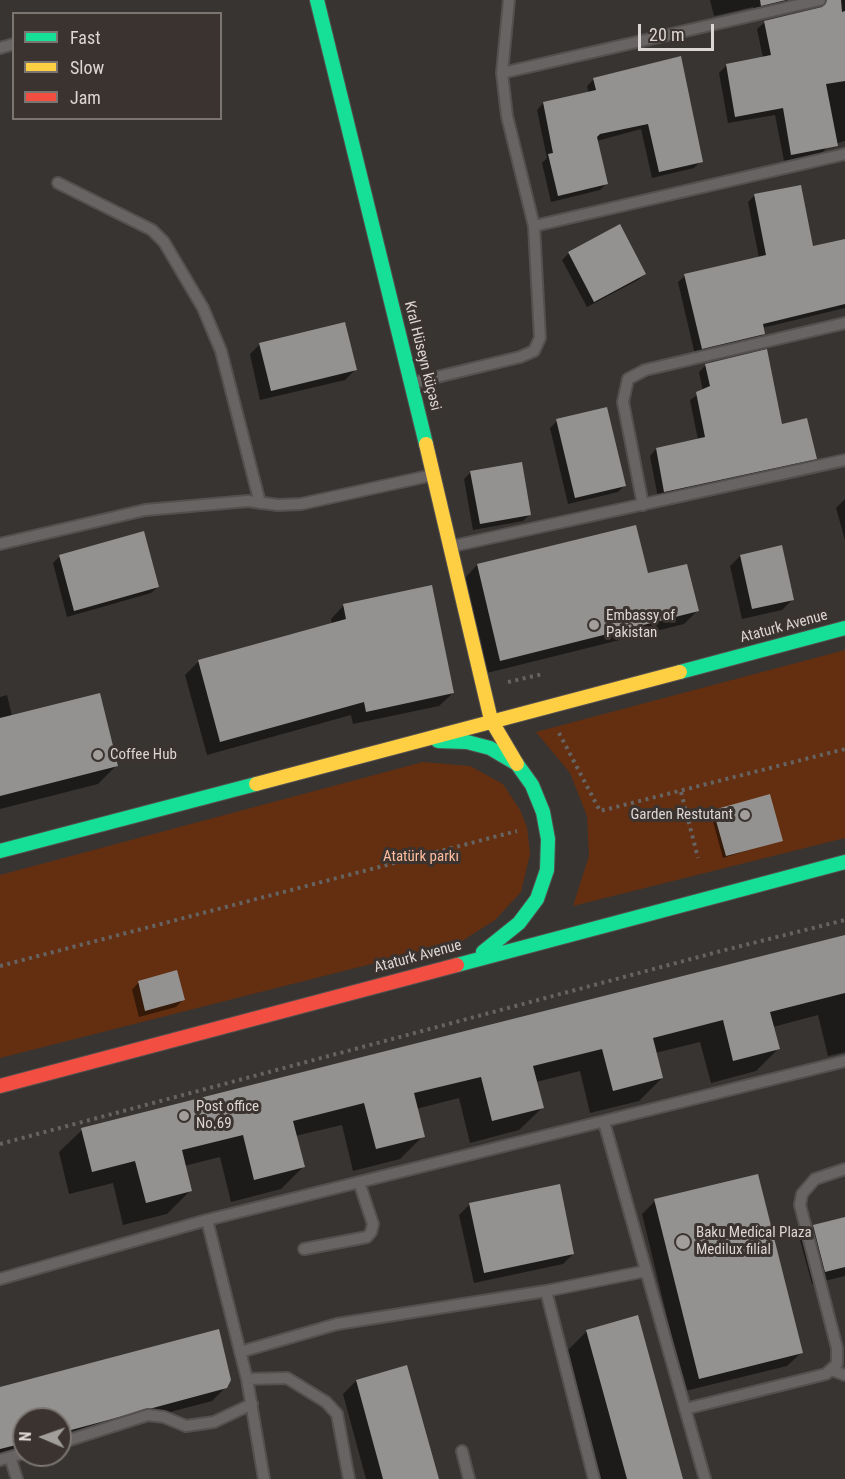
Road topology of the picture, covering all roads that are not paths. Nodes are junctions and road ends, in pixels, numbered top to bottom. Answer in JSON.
{"nodes":[{"id":1,"x":317,"y":0,"type":"edge"},
{"id":2,"x":509,"y":0,"type":"edge"},
{"id":3,"x":820,"y":0,"type":"edge"},
{"id":4,"x":502,"y":73,"type":"junction"},
{"id":5,"x":845,"y":154,"type":"edge"},
{"id":6,"x":58,"y":183,"type":"dead end"},
{"id":7,"x":534,"y":226,"type":"junction"},
{"id":8,"x":845,"y":323,"type":"edge"},
{"id":9,"x":412,"y":383,"type":"junction"},
{"id":10,"x":845,"y":460,"type":"edge"},
{"id":11,"x":433,"y":474,"type":"junction"},
{"id":12,"x":260,"y":503,"type":"junction"},
{"id":13,"x":643,"y":505,"type":"junction"},
{"id":14,"x":0,"y":544,"type":"edge"},
{"id":15,"x":451,"y":547,"type":"junction"},
{"id":16,"x":845,"y":628,"type":"edge"},
{"id":17,"x":491,"y":720,"type":"junction"},
{"id":18,"x":416,"y":741,"type":"junction"},
{"id":19,"x":518,"y":764,"type":"junction"},
{"id":20,"x":0,"y":851,"type":"edge"},
{"id":21,"x":845,"y":862,"type":"edge"},
{"id":22,"x":475,"y":958,"type":"junction"},
{"id":23,"x":845,"y":1061,"type":"edge"},
{"id":24,"x":0,"y":1086,"type":"edge"},
{"id":25,"x":604,"y":1122,"type":"junction"},
{"id":26,"x":845,"y":1169,"type":"edge"},
{"id":27,"x":359,"y":1182,"type":"junction"},
{"id":28,"x":207,"y":1220,"type":"junction"},
{"id":29,"x":304,"y":1249,"type":"dead end"},
{"id":30,"x":646,"y":1271,"type":"junction"},
{"id":31,"x":0,"y":1279,"type":"edge"},
{"id":32,"x":546,"y":1291,"type":"junction"},
{"id":33,"x":240,"y":1352,"type":"junction"},
{"id":34,"x":832,"y":1370,"type":"junction"},
{"id":35,"x":845,"y":1375,"type":"edge"},
{"id":36,"x":247,"y":1379,"type":"junction"},
{"id":37,"x":252,"y":1404,"type":"junction"},
{"id":38,"x":685,"y":1409,"type":"junction"},
{"id":39,"x":72,"y":1439,"type":"edge"},
{"id":40,"x":462,"y":1451,"type":"dead end"},
{"id":41,"x":5,"y":1459,"type":"edge"},
{"id":42,"x":17,"y":1479,"type":"edge"},
{"id":43,"x":264,"y":1479,"type":"edge"},
{"id":44,"x":349,"y":1479,"type":"edge"},
{"id":45,"x":469,"y":1479,"type":"edge"},
{"id":46,"x":594,"y":1479,"type":"edge"},
{"id":47,"x":705,"y":1479,"type":"edge"}],
"edges":[{"from":1,"to":9,"type":"main road","name":"Kral Hüseyn küçəsi"},
{"from":2,"to":4,"type":"lane"},
{"from":3,"to":4,"type":"lane"},
{"from":4,"to":7,"type":"lane"},
{"from":5,"to":7,"type":"lane"},
{"from":6,"to":12,"type":"lane"},
{"from":7,"to":9,"type":"lane"},
{"from":8,"to":13,"type":"lane"},
{"from":9,"to":11,"type":"main road","name":"Kral Hüseyn küçəsi"},
{"from":10,"to":13,"type":"lane"},
{"from":11,"to":12,"type":"lane"},
{"from":11,"to":15,"type":"main road","name":"Kral Hüseyn küçəsi"},
{"from":12,"to":14,"type":"lane"},
{"from":13,"to":15,"type":"lane"},
{"from":15,"to":17,"type":"main road","name":"Kral Hüseyn küçəsi"},
{"from":16,"to":17,"type":"main road","name":"Ataturk Avenue"},
{"from":17,"to":18,"type":"main road","name":"Ataturk Avenue"},
{"from":17,"to":19,"type":"main road","name":"Kral Hüseyn küçəsi"},
{"from":18,"to":19,"type":"main road"},
{"from":18,"to":20,"type":"main road","name":"Ataturk Avenue"},
{"from":19,"to":22,"type":"main road","name":"Kral Hüseyn küçəsi"},
{"from":21,"to":22,"type":"main road","name":"Ataturk Avenue"},
{"from":22,"to":24,"type":"main road","name":"Ataturk Avenue"},
{"from":23,"to":25,"type":"lane"},
{"from":25,"to":27,"type":"lane"},
{"from":25,"to":30,"type":"lane"},
{"from":26,"to":34,"type":"lane"},
{"from":27,"to":28,"type":"lane"},
{"from":27,"to":29,"type":"lane"},
{"from":28,"to":31,"type":"lane"},
{"from":28,"to":33,"type":"lane"},
{"from":30,"to":32,"type":"lane"},
{"from":30,"to":38,"type":"lane"},
{"from":32,"to":33,"type":"lane"},
{"from":32,"to":46,"type":"lane"},
{"from":33,"to":36,"type":"lane"},
{"from":34,"to":35,"type":"lane"},
{"from":34,"to":38,"type":"lane"},
{"from":36,"to":37,"type":"lane"},
{"from":36,"to":44,"type":"lane"},
{"from":37,"to":39,"type":"lane"},
{"from":37,"to":43,"type":"lane"},
{"from":38,"to":47,"type":"lane"},
{"from":40,"to":45,"type":"lane"},
{"from":41,"to":42,"type":"lane"}]}
